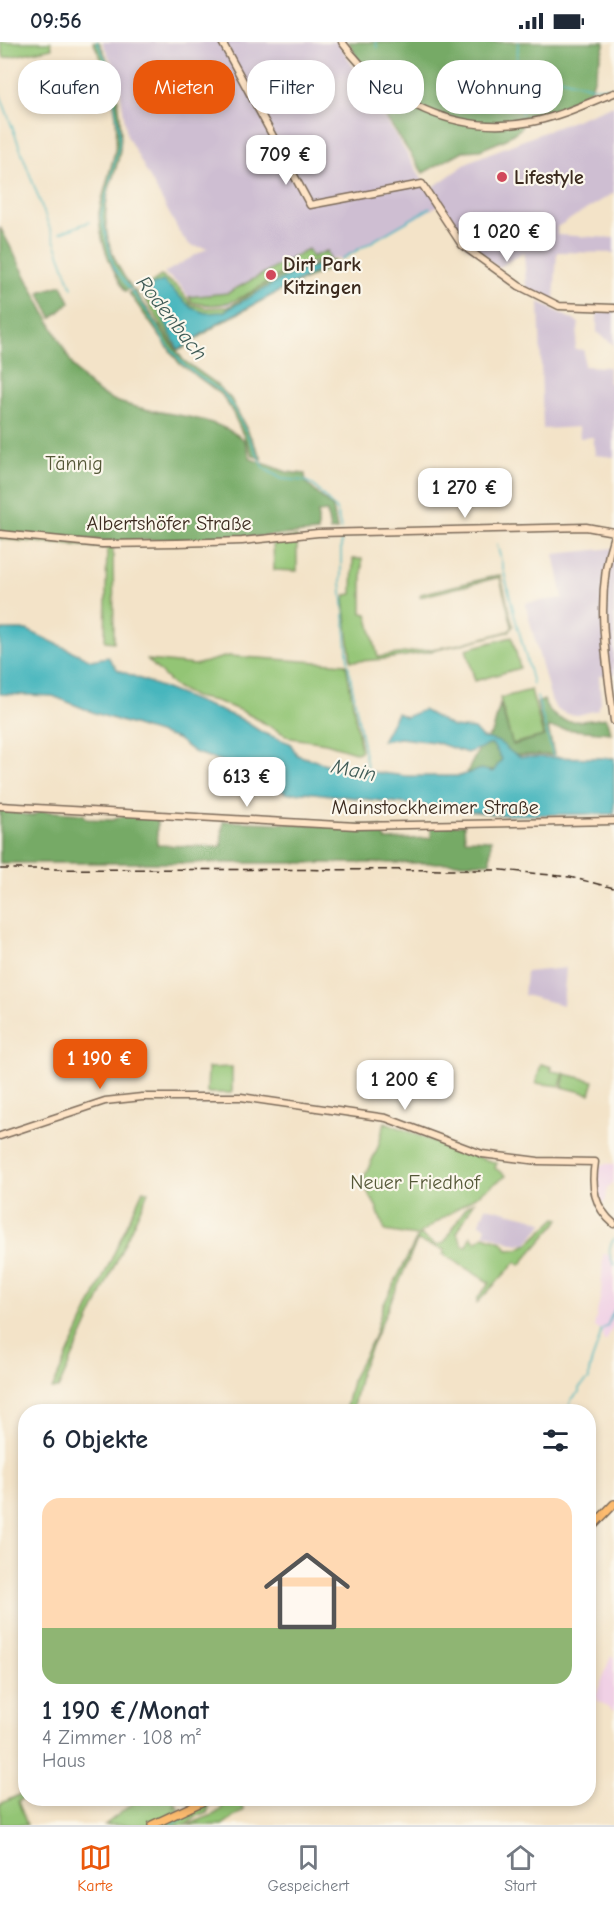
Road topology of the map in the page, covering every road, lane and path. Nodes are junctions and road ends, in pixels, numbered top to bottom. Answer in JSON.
{"nodes":[{"id":1,"x":222,"y":42,"type":"edge"},
{"id":2,"x":342,"y":42,"type":"edge"},
{"id":3,"x":614,"y":93,"type":"edge"},
{"id":4,"x":614,"y":308,"type":"edge"},
{"id":5,"x":614,"y":533,"type":"edge"},
{"id":6,"x":0,"y":534,"type":"edge"},
{"id":7,"x":614,"y":721,"type":"edge"},
{"id":8,"x":0,"y":806,"type":"edge"},
{"id":9,"x":614,"y":821,"type":"edge"},
{"id":10,"x":0,"y":1136,"type":"edge"},
{"id":11,"x":614,"y":1224,"type":"edge"},
{"id":12,"x":614,"y":1504,"type":"edge"},
{"id":13,"x":596,"y":1523,"type":"edge"},
{"id":14,"x":192,"y":1806,"type":"edge"},
{"id":15,"x":153,"y":1824,"type":"edge"}],
"edges":[{"from":1,"to":4,"type":"street"},
{"from":2,"to":3,"type":"street"},
{"from":5,"to":6,"type":"street","name":"Albertshöfer Straße"},
{"from":5,"to":7,"type":"street"},
{"from":8,"to":9,"type":"street","name":"Mainstockheimer Straße"},
{"from":10,"to":11,"type":"street"},
{"from":12,"to":13,"type":"main road"},
{"from":14,"to":15,"type":"main road"}]}
